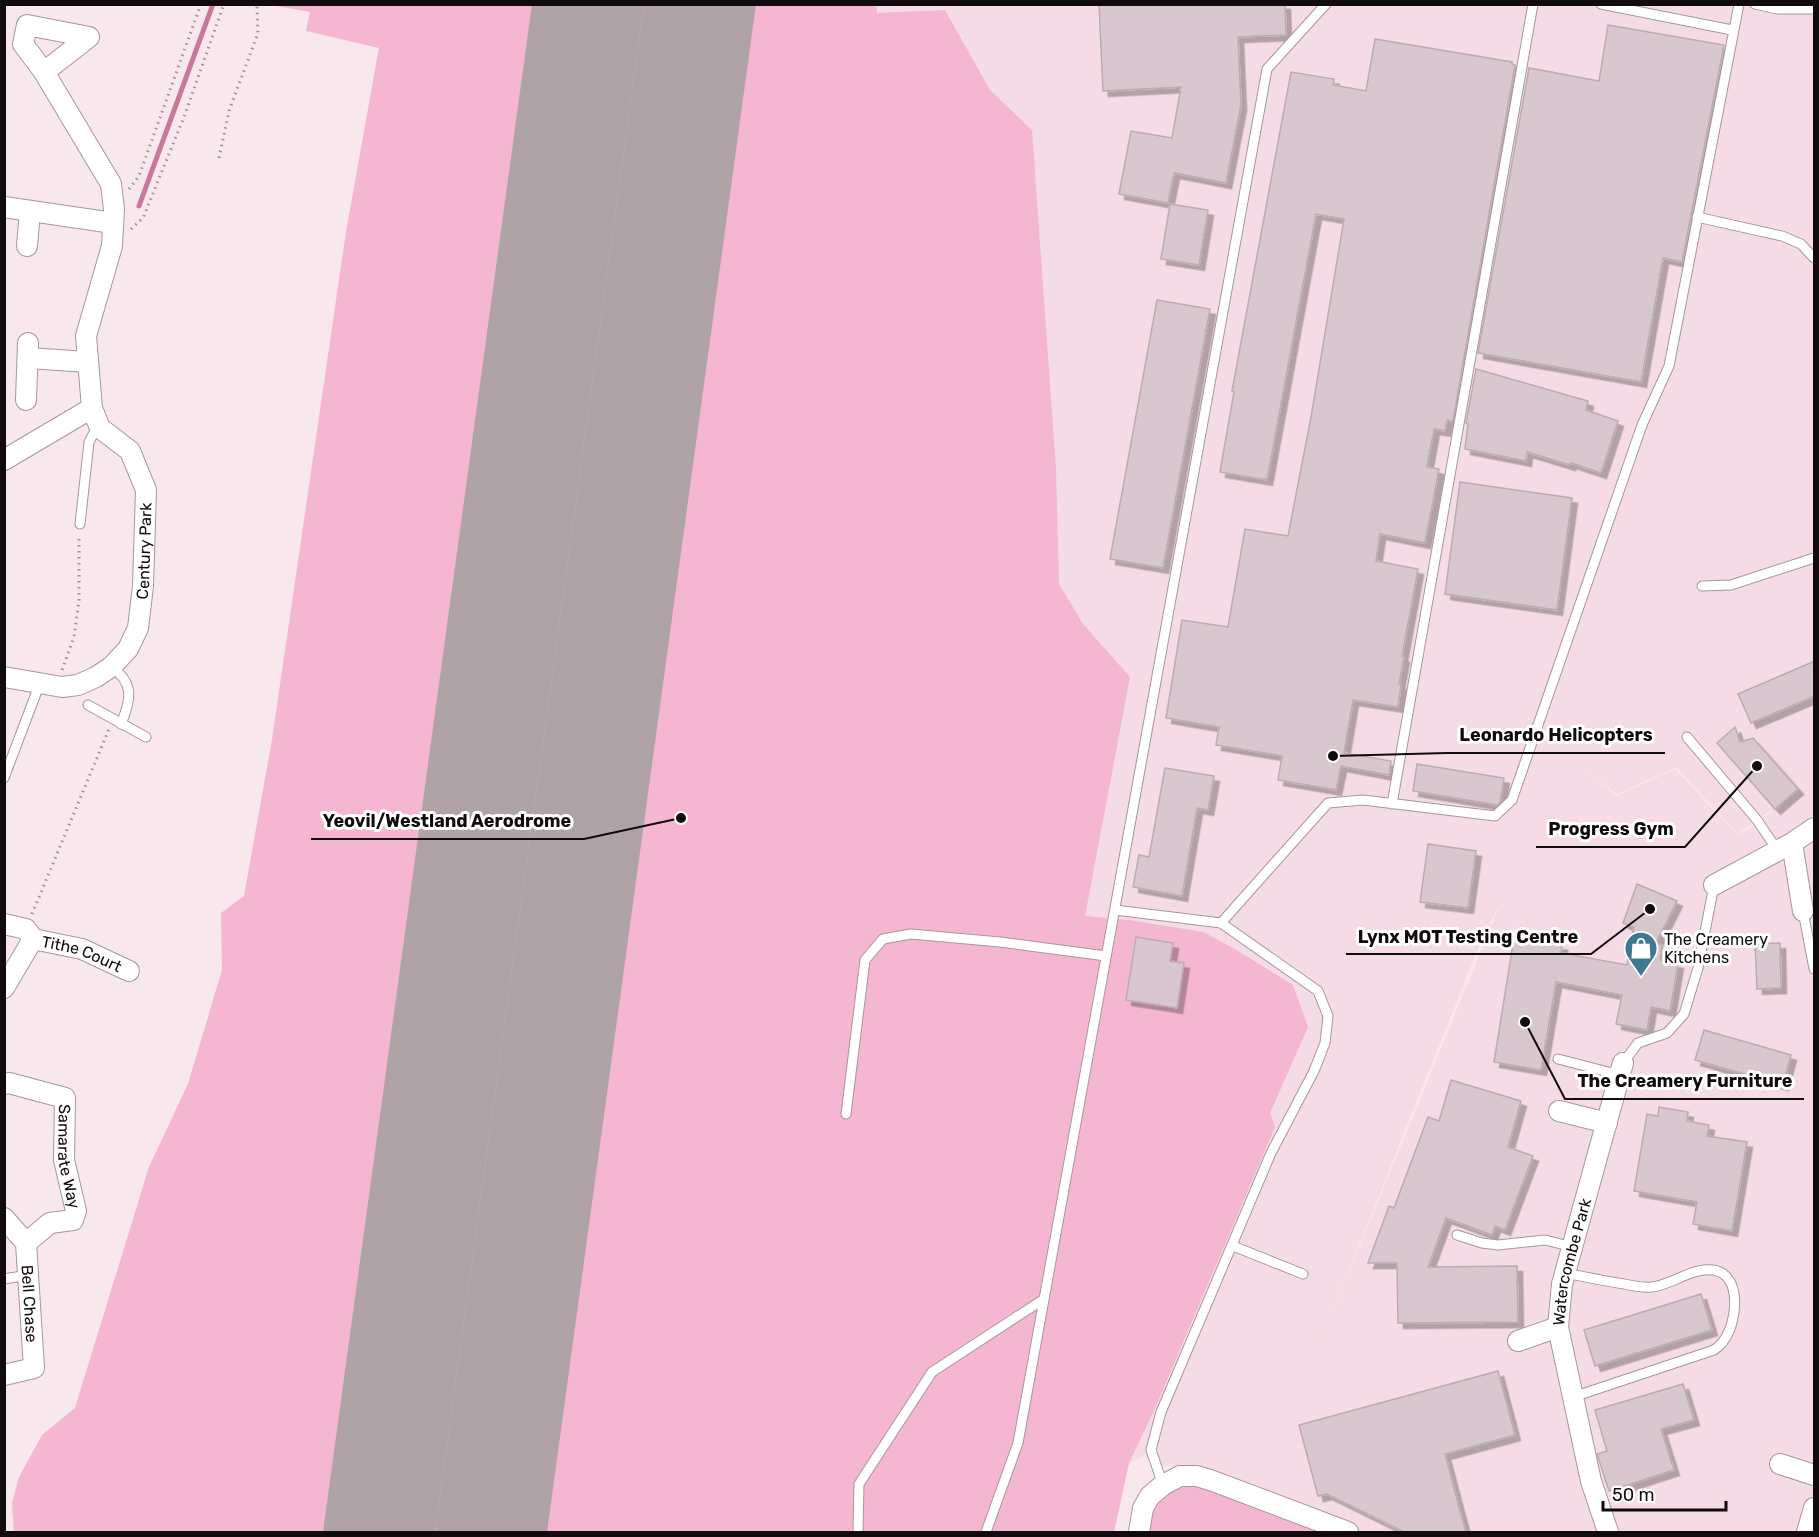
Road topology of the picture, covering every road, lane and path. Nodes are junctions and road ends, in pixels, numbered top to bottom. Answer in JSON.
{"nodes":[{"id":1,"x":201,"y":4,"type":"edge"},
{"id":2,"x":224,"y":4,"type":"edge"},
{"id":3,"x":257,"y":4,"type":"edge"},
{"id":4,"x":1326,"y":4,"type":"edge"},
{"id":5,"x":1533,"y":4,"type":"edge"},
{"id":6,"x":1601,"y":4,"type":"edge"},
{"id":7,"x":1738,"y":4,"type":"edge"},
{"id":8,"x":1755,"y":4,"type":"edge"},
{"id":9,"x":1815,"y":9,"type":"edge"},
{"id":10,"x":1732,"y":30,"type":"junction"},
{"id":11,"x":44,"y":72,"type":"dead end"},
{"id":12,"x":219,"y":158,"type":"dead end"},
{"id":13,"x":4,"y":207,"type":"edge"},
{"id":14,"x":30,"y":211,"type":"junction"},
{"id":15,"x":114,"y":216,"type":"junction"},
{"id":16,"x":1696,"y":217,"type":"junction"},
{"id":17,"x":27,"y":246,"type":"dead end"},
{"id":18,"x":112,"y":246,"type":"junction"},
{"id":19,"x":1815,"y":258,"type":"edge"},
{"id":20,"x":88,"y":362,"type":"junction"},
{"id":21,"x":26,"y":400,"type":"dead end"},
{"id":22,"x":95,"y":416,"type":"junction"},
{"id":23,"x":4,"y":460,"type":"edge"},
{"id":24,"x":80,"y":524,"type":"joint"},
{"id":25,"x":1815,"y":558,"type":"edge"},
{"id":26,"x":1702,"y":586,"type":"dead end"},
{"id":27,"x":111,"y":667,"type":"junction"},
{"id":28,"x":4,"y":677,"type":"edge"},
{"id":29,"x":49,"y":685,"type":"junction"},
{"id":30,"x":87,"y":705,"type":"dead end"},
{"id":31,"x":117,"y":722,"type":"junction"},
{"id":32,"x":146,"y":737,"type":"dead end"},
{"id":33,"x":1687,"y":737,"type":"dead end"},
{"id":34,"x":4,"y":777,"type":"edge"},
{"id":35,"x":1392,"y":804,"type":"junction"},
{"id":36,"x":1815,"y":828,"type":"edge"},
{"id":37,"x":1785,"y":847,"type":"junction"},
{"id":38,"x":1714,"y":885,"type":"joint"},
{"id":39,"x":1115,"y":910,"type":"junction"},
{"id":40,"x":1803,"y":911,"type":"joint"},
{"id":41,"x":1221,"y":923,"type":"junction"},
{"id":42,"x":4,"y":924,"type":"edge"},
{"id":43,"x":30,"y":934,"type":"junction"},
{"id":44,"x":1106,"y":956,"type":"junction"},
{"id":45,"x":1815,"y":969,"type":"edge"},
{"id":46,"x":129,"y":971,"type":"dead end"},
{"id":47,"x":4,"y":988,"type":"edge"},
{"id":48,"x":1558,"y":1059,"type":"dead end"},
{"id":49,"x":1621,"y":1069,"type":"junction"},
{"id":50,"x":4,"y":1084,"type":"edge"},
{"id":51,"x":1559,"y":1111,"type":"dead end"},
{"id":52,"x":846,"y":1114,"type":"dead end"},
{"id":53,"x":1607,"y":1123,"type":"junction"},
{"id":54,"x":4,"y":1218,"type":"edge"},
{"id":55,"x":1457,"y":1235,"type":"dead end"},
{"id":56,"x":26,"y":1243,"type":"junction"},
{"id":57,"x":1233,"y":1246,"type":"junction"},
{"id":58,"x":1573,"y":1247,"type":"junction"},
{"id":59,"x":1565,"y":1273,"type":"junction"},
{"id":60,"x":1303,"y":1274,"type":"dead end"},
{"id":61,"x":28,"y":1275,"type":"junction"},
{"id":62,"x":4,"y":1279,"type":"edge"},
{"id":63,"x":1044,"y":1299,"type":"junction"},
{"id":64,"x":1558,"y":1327,"type":"junction"},
{"id":65,"x":1518,"y":1341,"type":"dead end"},
{"id":66,"x":4,"y":1375,"type":"edge"},
{"id":67,"x":1573,"y":1397,"type":"junction"},
{"id":68,"x":1780,"y":1464,"type":"dead end"},
{"id":69,"x":1815,"y":1475,"type":"edge"},
{"id":70,"x":1163,"y":1485,"type":"junction"},
{"id":71,"x":1815,"y":1508,"type":"edge"},
{"id":72,"x":858,"y":1533,"type":"edge"},
{"id":73,"x":986,"y":1533,"type":"edge"},
{"id":74,"x":1139,"y":1533,"type":"edge"},
{"id":75,"x":1348,"y":1533,"type":"edge"},
{"id":76,"x":1608,"y":1533,"type":"edge"},
{"id":77,"x":1807,"y":1533,"type":"edge"}],
"edges":[{"from":1,"to":15,"type":"path"},
{"from":2,"to":18,"type":"path"},
{"from":3,"to":12,"type":"path"},
{"from":4,"to":39,"type":"lane"},
{"from":5,"to":35,"type":"lane"},
{"from":6,"to":10,"type":"lane"},
{"from":7,"to":10,"type":"lane"},
{"from":8,"to":9,"type":"lane"},
{"from":10,"to":16,"type":"lane"},
{"from":11,"to":15,"type":"street"},
{"from":13,"to":14,"type":"street"},
{"from":14,"to":15,"type":"street"},
{"from":14,"to":17,"type":"street"},
{"from":15,"to":18,"type":"street"},
{"from":16,"to":19,"type":"lane"},
{"from":16,"to":35,"type":"lane"},
{"from":18,"to":20,"type":"street"},
{"from":20,"to":21,"type":"street"},
{"from":20,"to":22,"type":"street"},
{"from":22,"to":23,"type":"street"},
{"from":22,"to":24,"type":"lane"},
{"from":22,"to":27,"type":"street","name":"Century Park"},
{"from":24,"to":29,"type":"path"},
{"from":25,"to":26,"type":"lane"},
{"from":27,"to":29,"type":"street","name":"Century Park"},
{"from":27,"to":31,"type":"lane"},
{"from":28,"to":29,"type":"street","name":"Century Park"},
{"from":29,"to":34,"type":"lane"},
{"from":30,"to":31,"type":"lane"},
{"from":31,"to":32,"type":"lane"},
{"from":31,"to":43,"type":"path"},
{"from":33,"to":37,"type":"lane"},
{"from":35,"to":41,"type":"lane"},
{"from":36,"to":37,"type":"street"},
{"from":37,"to":38,"type":"street"},
{"from":37,"to":40,"type":"street"},
{"from":38,"to":49,"type":"lane"},
{"from":39,"to":41,"type":"lane"},
{"from":39,"to":44,"type":"lane"},
{"from":40,"to":45,"type":"lane"},
{"from":41,"to":57,"type":"lane"},
{"from":42,"to":43,"type":"street","name":"Tithe Court"},
{"from":43,"to":46,"type":"street","name":"Tithe Court"},
{"from":43,"to":47,"type":"street","name":"Tithe Court"},
{"from":44,"to":52,"type":"lane"},
{"from":44,"to":63,"type":"lane"},
{"from":48,"to":49,"type":"lane"},
{"from":49,"to":53,"type":"street","name":"Watercombe Park"},
{"from":50,"to":56,"type":"street","name":"Samarate Way"},
{"from":51,"to":53,"type":"street"},
{"from":53,"to":58,"type":"street","name":"Watercombe Park"},
{"from":54,"to":56,"type":"street","name":"Bell Chase"},
{"from":55,"to":58,"type":"lane"},
{"from":56,"to":61,"type":"street","name":"Bell Chase"},
{"from":57,"to":60,"type":"lane"},
{"from":57,"to":70,"type":"lane"},
{"from":58,"to":59,"type":"street","name":"Watercombe Park"},
{"from":59,"to":64,"type":"street","name":"Watercombe Park"},
{"from":59,"to":67,"type":"lane"},
{"from":61,"to":62,"type":"lane"},
{"from":61,"to":66,"type":"street","name":"Bell Chase"},
{"from":63,"to":72,"type":"lane"},
{"from":63,"to":73,"type":"lane"},
{"from":64,"to":65,"type":"street"},
{"from":64,"to":67,"type":"street","name":"Watercombe Park"},
{"from":67,"to":76,"type":"street","name":"Watercombe Park"},
{"from":68,"to":69,"type":"street"},
{"from":70,"to":74,"type":"street"},
{"from":70,"to":75,"type":"street"},
{"from":71,"to":77,"type":"street"}]}
